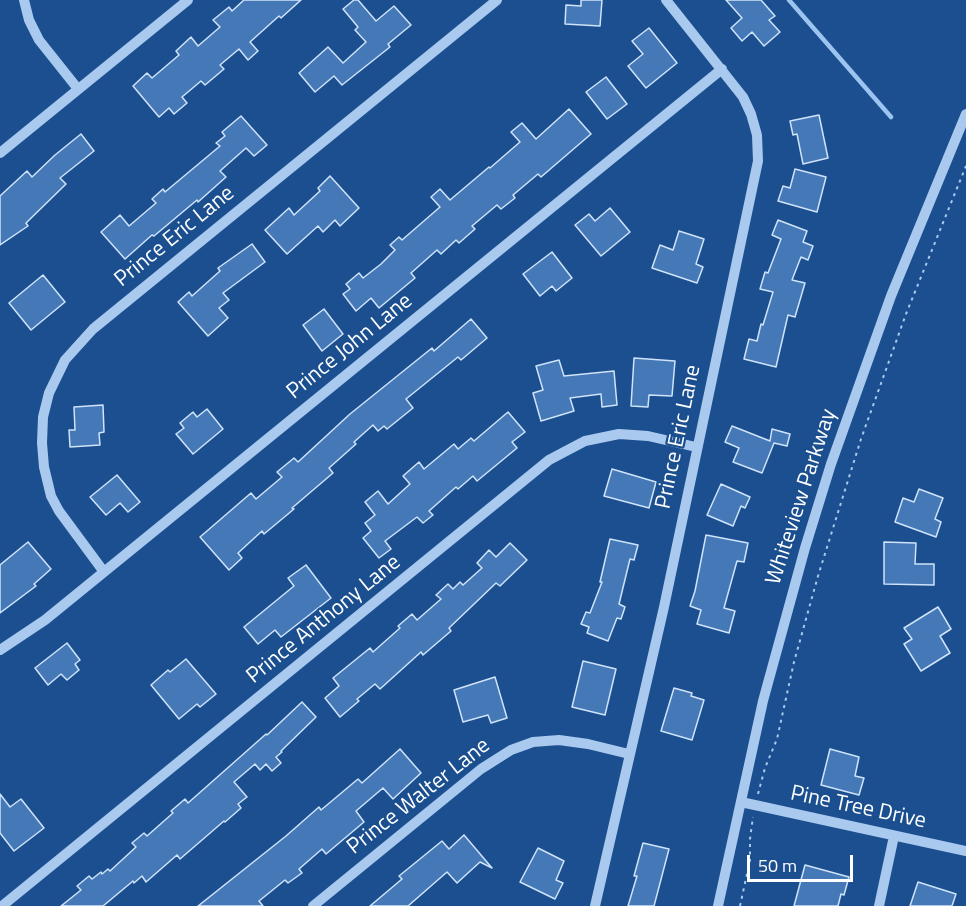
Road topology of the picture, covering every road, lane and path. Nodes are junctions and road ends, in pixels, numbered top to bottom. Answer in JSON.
{"nodes":[{"id":1,"x":24,"y":0,"type":"edge"},
{"id":2,"x":188,"y":0,"type":"edge"},
{"id":3,"x":497,"y":0,"type":"edge"},
{"id":4,"x":666,"y":0,"type":"edge"},
{"id":5,"x":722,"y":69,"type":"junction"},
{"id":6,"x":78,"y":89,"type":"junction"},
{"id":7,"x":966,"y":114,"type":"edge"},
{"id":8,"x":0,"y":153,"type":"edge"},
{"id":9,"x":966,"y":166,"type":"edge"},
{"id":10,"x":696,"y":447,"type":"junction"},
{"id":11,"x":104,"y":572,"type":"junction"},
{"id":12,"x":0,"y":650,"type":"edge"},
{"id":13,"x":629,"y":754,"type":"junction"},
{"id":14,"x":761,"y":782,"type":"dead end"},
{"id":15,"x":741,"y":802,"type":"junction"},
{"id":16,"x":751,"y":828,"type":"dead end"},
{"id":17,"x":894,"y":836,"type":"junction"},
{"id":18,"x":966,"y":851,"type":"edge"},
{"id":19,"x":2,"y":902,"type":"edge"},
{"id":20,"x":313,"y":906,"type":"edge"},
{"id":21,"x":595,"y":906,"type":"edge"},
{"id":22,"x":718,"y":906,"type":"edge"},
{"id":23,"x":740,"y":906,"type":"edge"},
{"id":24,"x":879,"y":906,"type":"edge"}],
"edges":[{"from":1,"to":6,"type":"street"},
{"from":2,"to":6,"type":"street"},
{"from":3,"to":11,"type":"street","name":"Prince Eric Lane"},
{"from":4,"to":5,"type":"street","name":"Prince Eric Lane"},
{"from":5,"to":10,"type":"street","name":"Prince Eric Lane"},
{"from":5,"to":11,"type":"street","name":"Prince John Lane"},
{"from":6,"to":8,"type":"street"},
{"from":7,"to":15,"type":"street","name":"Whiteview Parkway"},
{"from":9,"to":14,"type":"path"},
{"from":10,"to":13,"type":"street","name":"Prince Eric Lane"},
{"from":10,"to":19,"type":"street","name":"Prince Anthony Lane"},
{"from":11,"to":12,"type":"street","name":"Prince John Lane"},
{"from":13,"to":20,"type":"street","name":"Prince Walter Lane"},
{"from":13,"to":21,"type":"street","name":"Prince Eric Lane"},
{"from":15,"to":17,"type":"street","name":"Pine Tree Drive"},
{"from":15,"to":22,"type":"street","name":"Whiteview Parkway"},
{"from":16,"to":23,"type":"path"},
{"from":17,"to":18,"type":"street","name":"Pine Tree Drive"},
{"from":17,"to":24,"type":"street"}]}
